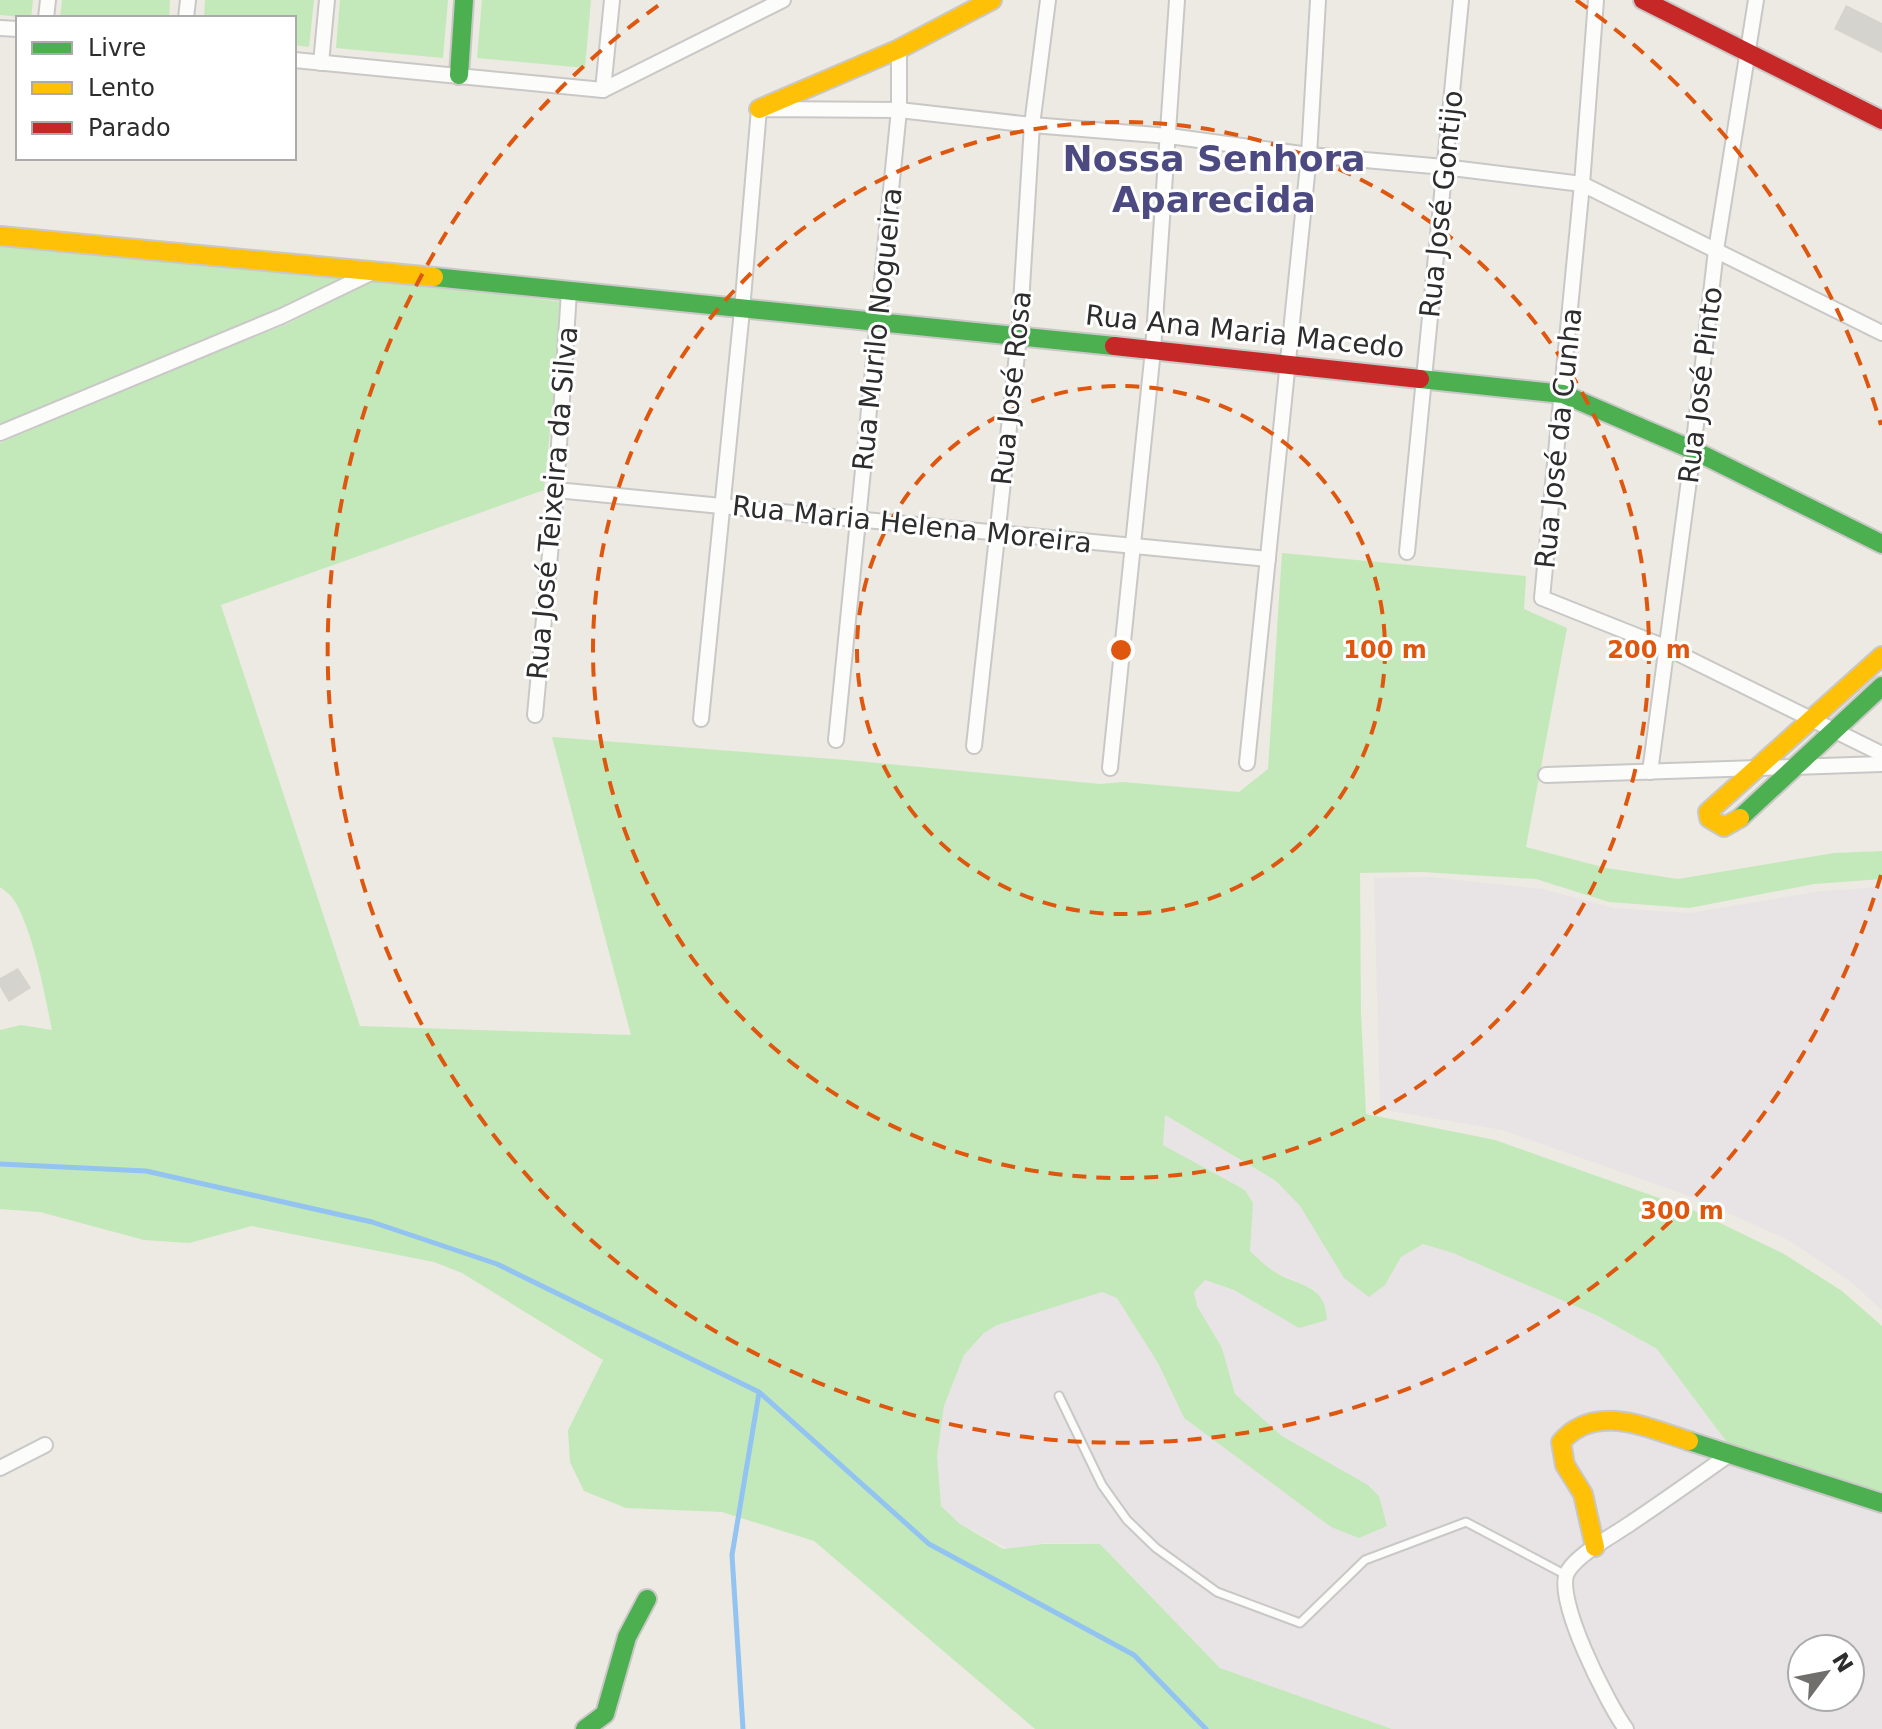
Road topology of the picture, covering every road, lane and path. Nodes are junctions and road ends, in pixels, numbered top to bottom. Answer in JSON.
{"nodes":[{"id":1,"x":327,"y":0,"type":"edge"},
{"id":2,"x":464,"y":0,"type":"edge"},
{"id":3,"x":612,"y":0,"type":"edge"},
{"id":4,"x":783,"y":0,"type":"edge"},
{"id":5,"x":992,"y":0,"type":"edge"},
{"id":6,"x":1048,"y":0,"type":"edge"},
{"id":7,"x":1177,"y":0,"type":"edge"},
{"id":8,"x":1318,"y":0,"type":"edge"},
{"id":9,"x":1461,"y":0,"type":"edge"},
{"id":10,"x":1596,"y":0,"type":"edge"},
{"id":11,"x":1643,"y":0,"type":"edge"},
{"id":12,"x":1756,"y":0,"type":"edge"},
{"id":13,"x":769,"y":3,"type":"edge"},
{"id":14,"x":899,"y":49,"type":"junction"},
{"id":15,"x":1748,"y":51,"type":"junction"},
{"id":16,"x":296,"y":60,"type":"edge"},
{"id":17,"x":321,"y":63,"type":"junction"},
{"id":18,"x":459,"y":75,"type":"junction"},
{"id":19,"x":603,"y":90,"type":"junction"},
{"id":20,"x":759,"y":109,"type":"junction"},
{"id":21,"x":899,"y":110,"type":"junction"},
{"id":22,"x":1882,"y":120,"type":"edge"},
{"id":23,"x":1032,"y":125,"type":"junction"},
{"id":24,"x":1169,"y":136,"type":"junction"},
{"id":25,"x":1309,"y":155,"type":"junction"},
{"id":26,"x":1444,"y":167,"type":"junction"},
{"id":27,"x":1582,"y":184,"type":"junction"},
{"id":28,"x":0,"y":236,"type":"edge"},
{"id":29,"x":1716,"y":250,"type":"junction"},
{"id":30,"x":374,"y":271,"type":"junction"},
{"id":31,"x":569,"y":292,"type":"junction"},
{"id":32,"x":742,"y":310,"type":"junction"},
{"id":33,"x":878,"y":323,"type":"junction"},
{"id":34,"x":1882,"y":333,"type":"edge"},
{"id":35,"x":1019,"y":336,"type":"junction"},
{"id":36,"x":1153,"y":350,"type":"junction"},
{"id":37,"x":1288,"y":364,"type":"junction"},
{"id":38,"x":1424,"y":378,"type":"junction"},
{"id":39,"x":1563,"y":394,"type":"junction"},
{"id":40,"x":0,"y":433,"type":"edge"},
{"id":41,"x":1693,"y":450,"type":"junction"},
{"id":42,"x":556,"y":490,"type":"junction"},
{"id":43,"x":723,"y":505,"type":"junction"},
{"id":44,"x":858,"y":518,"type":"junction"},
{"id":45,"x":996,"y":533,"type":"junction"},
{"id":46,"x":1882,"y":544,"type":"edge"},
{"id":47,"x":1133,"y":545,"type":"junction"},
{"id":48,"x":1407,"y":552,"type":"dead end"},
{"id":49,"x":1268,"y":559,"type":"junction"},
{"id":50,"x":1665,"y":647,"type":"junction"},
{"id":51,"x":1882,"y":656,"type":"edge"},
{"id":52,"x":1882,"y":686,"type":"edge"},
{"id":53,"x":535,"y":715,"type":"dead end"},
{"id":54,"x":701,"y":719,"type":"dead end"},
{"id":55,"x":1812,"y":720,"type":"junction"},
{"id":56,"x":1833,"y":732,"type":"junction"},
{"id":57,"x":836,"y":740,"type":"dead end"},
{"id":58,"x":974,"y":746,"type":"dead end"},
{"id":59,"x":1882,"y":754,"type":"edge"},
{"id":60,"x":1247,"y":763,"type":"dead end"},
{"id":61,"x":1882,"y":764,"type":"edge"},
{"id":62,"x":1110,"y":768,"type":"dead end"},
{"id":63,"x":1758,"y":768,"type":"junction"},
{"id":64,"x":1792,"y":769,"type":"junction"},
{"id":65,"x":1650,"y":772,"type":"junction"},
{"id":66,"x":1546,"y":775,"type":"dead end"},
{"id":67,"x":1059,"y":1396,"type":"dead end"},
{"id":68,"x":45,"y":1445,"type":"dead end"},
{"id":69,"x":1727,"y":1456,"type":"junction"},
{"id":70,"x":0,"y":1468,"type":"edge"},
{"id":71,"x":1882,"y":1503,"type":"edge"},
{"id":72,"x":1595,"y":1547,"type":"junction"},
{"id":73,"x":1566,"y":1575,"type":"junction"},
{"id":74,"x":647,"y":1599,"type":"dead end"},
{"id":75,"x":585,"y":1729,"type":"edge"},
{"id":76,"x":1626,"y":1729,"type":"edge"}],
"edges":[{"from":1,"to":17,"type":"street"},
{"from":2,"to":18,"type":"street"},
{"from":3,"to":19,"type":"street"},
{"from":4,"to":13,"type":"street"},
{"from":5,"to":14,"type":"street"},
{"from":6,"to":23,"type":"street","name":"Rua José Rosa"},
{"from":7,"to":24,"type":"street"},
{"from":8,"to":25,"type":"street"},
{"from":9,"to":26,"type":"street","name":"Rua José Gontijo"},
{"from":10,"to":27,"type":"street","name":"Rua José da Cunha"},
{"from":11,"to":15,"type":"street"},
{"from":12,"to":15,"type":"street","name":"Rua José Pinto"},
{"from":13,"to":19,"type":"street"},
{"from":14,"to":20,"type":"street"},
{"from":14,"to":21,"type":"street","name":"Rua Murilo Nogueira"},
{"from":15,"to":22,"type":"street"},
{"from":15,"to":29,"type":"street","name":"Rua José Pinto"},
{"from":16,"to":17,"type":"street"},
{"from":17,"to":18,"type":"street"},
{"from":18,"to":19,"type":"street"},
{"from":20,"to":21,"type":"street"},
{"from":20,"to":32,"type":"street"},
{"from":21,"to":23,"type":"street"},
{"from":21,"to":33,"type":"street","name":"Rua Murilo Nogueira"},
{"from":23,"to":24,"type":"street"},
{"from":23,"to":35,"type":"street","name":"Rua José Rosa"},
{"from":24,"to":25,"type":"street"},
{"from":24,"to":36,"type":"street"},
{"from":25,"to":26,"type":"street"},
{"from":25,"to":37,"type":"street"},
{"from":26,"to":27,"type":"street"},
{"from":26,"to":38,"type":"street","name":"Rua José Gontijo"},
{"from":27,"to":29,"type":"street"},
{"from":27,"to":39,"type":"street","name":"Rua José da Cunha"},
{"from":28,"to":30,"type":"street","name":"Rua Ana Maria Macedo"},
{"from":29,"to":34,"type":"street"},
{"from":29,"to":41,"type":"street","name":"Rua José Pinto"},
{"from":30,"to":31,"type":"street","name":"Rua Ana Maria Macedo"},
{"from":30,"to":40,"type":"street"},
{"from":31,"to":32,"type":"street","name":"Rua Ana Maria Macedo"},
{"from":31,"to":42,"type":"street","name":"Rua José Teixeira da Silva"},
{"from":32,"to":33,"type":"street","name":"Rua Ana Maria Macedo"},
{"from":32,"to":43,"type":"street"},
{"from":33,"to":35,"type":"street","name":"Rua Ana Maria Macedo"},
{"from":33,"to":44,"type":"street","name":"Rua Murilo Nogueira"},
{"from":35,"to":36,"type":"street","name":"Rua Ana Maria Macedo"},
{"from":35,"to":45,"type":"street","name":"Rua José Rosa"},
{"from":36,"to":37,"type":"street","name":"Rua Ana Maria Macedo"},
{"from":36,"to":47,"type":"street"},
{"from":37,"to":38,"type":"street","name":"Rua Ana Maria Macedo"},
{"from":37,"to":49,"type":"street"},
{"from":38,"to":39,"type":"street","name":"Rua Ana Maria Macedo"},
{"from":38,"to":48,"type":"street","name":"Rua José Gontijo"},
{"from":39,"to":41,"type":"street","name":"Rua Ana Maria Macedo"},
{"from":39,"to":50,"type":"street","name":"Rua José da Cunha"},
{"from":41,"to":46,"type":"street","name":"Rua Ana Maria Macedo"},
{"from":41,"to":50,"type":"street","name":"Rua José Pinto"},
{"from":42,"to":43,"type":"street","name":"Rua Maria Helena Moreira"},
{"from":42,"to":53,"type":"street","name":"Rua José Teixeira da Silva"},
{"from":43,"to":44,"type":"street","name":"Rua Maria Helena Moreira"},
{"from":43,"to":54,"type":"street"},
{"from":44,"to":45,"type":"street","name":"Rua Maria Helena Moreira"},
{"from":44,"to":57,"type":"street","name":"Rua Murilo Nogueira"},
{"from":45,"to":47,"type":"street","name":"Rua Maria Helena Moreira"},
{"from":45,"to":58,"type":"street","name":"Rua José Rosa"},
{"from":47,"to":49,"type":"street","name":"Rua Maria Helena Moreira"},
{"from":47,"to":62,"type":"street"},
{"from":49,"to":60,"type":"street"},
{"from":50,"to":55,"type":"street","name":"Rua José da Cunha"},
{"from":50,"to":65,"type":"street","name":"Rua José Pinto"},
{"from":51,"to":55,"type":"street"},
{"from":52,"to":56,"type":"street"},
{"from":55,"to":56,"type":"street","name":"Rua José da Cunha"},
{"from":55,"to":63,"type":"street"},
{"from":56,"to":59,"type":"street","name":"Rua José da Cunha"},
{"from":56,"to":64,"type":"street"},
{"from":61,"to":64,"type":"street"},
{"from":63,"to":64,"type":"street"},
{"from":63,"to":64,"type":"street"},
{"from":63,"to":65,"type":"street"},
{"from":65,"to":66,"type":"street"},
{"from":67,"to":73,"type":"lane"},
{"from":68,"to":70,"type":"street"},
{"from":69,"to":71,"type":"street"},
{"from":69,"to":72,"type":"street"},
{"from":69,"to":72,"type":"street"},
{"from":72,"to":73,"type":"street"},
{"from":73,"to":76,"type":"street"},
{"from":74,"to":75,"type":"street"}]}
